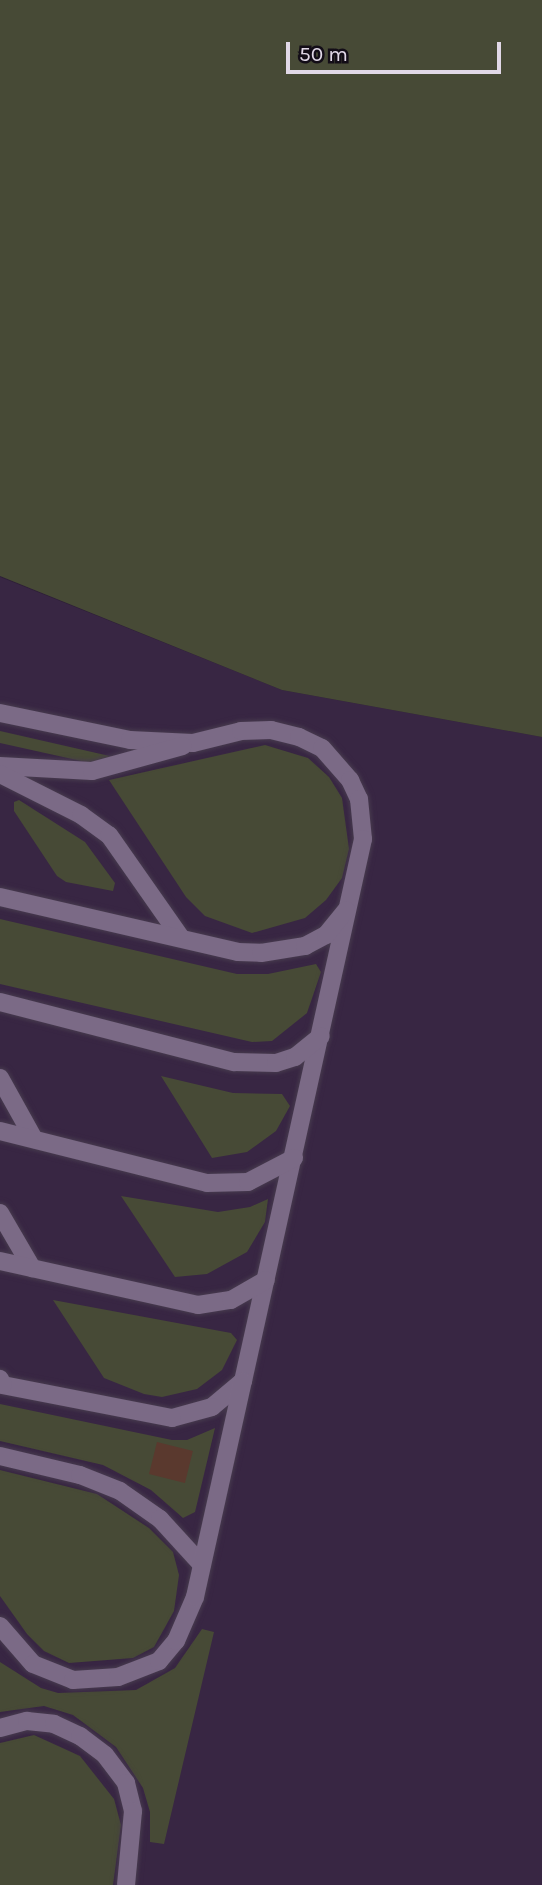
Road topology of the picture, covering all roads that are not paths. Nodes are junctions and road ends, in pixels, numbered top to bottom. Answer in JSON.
{"nodes":[{"id":1,"x":0,"y":713,"type":"edge"},
{"id":2,"x":193,"y":743,"type":"junction"},
{"id":3,"x":0,"y":766,"type":"edge"},
{"id":4,"x":0,"y":774,"type":"edge"},
{"id":5,"x":2,"y":895,"type":"edge"},
{"id":6,"x":351,"y":904,"type":"junction"},
{"id":7,"x":181,"y":938,"type":"junction"},
{"id":8,"x":0,"y":1002,"type":"edge"},
{"id":9,"x":321,"y":1036,"type":"junction"},
{"id":10,"x":0,"y":1078,"type":"edge"},
{"id":11,"x":0,"y":1130,"type":"edge"},
{"id":12,"x":34,"y":1139,"type":"junction"},
{"id":13,"x":294,"y":1158,"type":"junction"},
{"id":14,"x":0,"y":1213,"type":"edge"},
{"id":15,"x":0,"y":1261,"type":"edge"},
{"id":16,"x":32,"y":1268,"type":"junction"},
{"id":17,"x":266,"y":1280,"type":"junction"},
{"id":18,"x":0,"y":1380,"type":"edge"},
{"id":19,"x":243,"y":1381,"type":"junction"},
{"id":20,"x":0,"y":1456,"type":"edge"},
{"id":21,"x":202,"y":1565,"type":"junction"},
{"id":22,"x":0,"y":1626,"type":"edge"},
{"id":23,"x":0,"y":1728,"type":"edge"},
{"id":24,"x":127,"y":1885,"type":"edge"}],
"edges":[{"from":1,"to":2,"type":"lane"},
{"from":2,"to":3,"type":"lane"},
{"from":2,"to":6,"type":"lane"},
{"from":4,"to":7,"type":"lane"},
{"from":5,"to":7,"type":"lane"},
{"from":6,"to":7,"type":"lane"},
{"from":6,"to":9,"type":"lane"},
{"from":8,"to":9,"type":"lane"},
{"from":9,"to":13,"type":"lane"},
{"from":10,"to":12,"type":"lane"},
{"from":11,"to":12,"type":"lane"},
{"from":12,"to":13,"type":"lane"},
{"from":13,"to":17,"type":"lane"},
{"from":14,"to":16,"type":"lane"},
{"from":15,"to":16,"type":"lane"},
{"from":16,"to":17,"type":"lane"},
{"from":17,"to":19,"type":"lane"},
{"from":18,"to":19,"type":"lane"},
{"from":19,"to":21,"type":"lane"},
{"from":20,"to":21,"type":"lane"},
{"from":21,"to":22,"type":"lane"},
{"from":23,"to":24,"type":"lane"}]}
